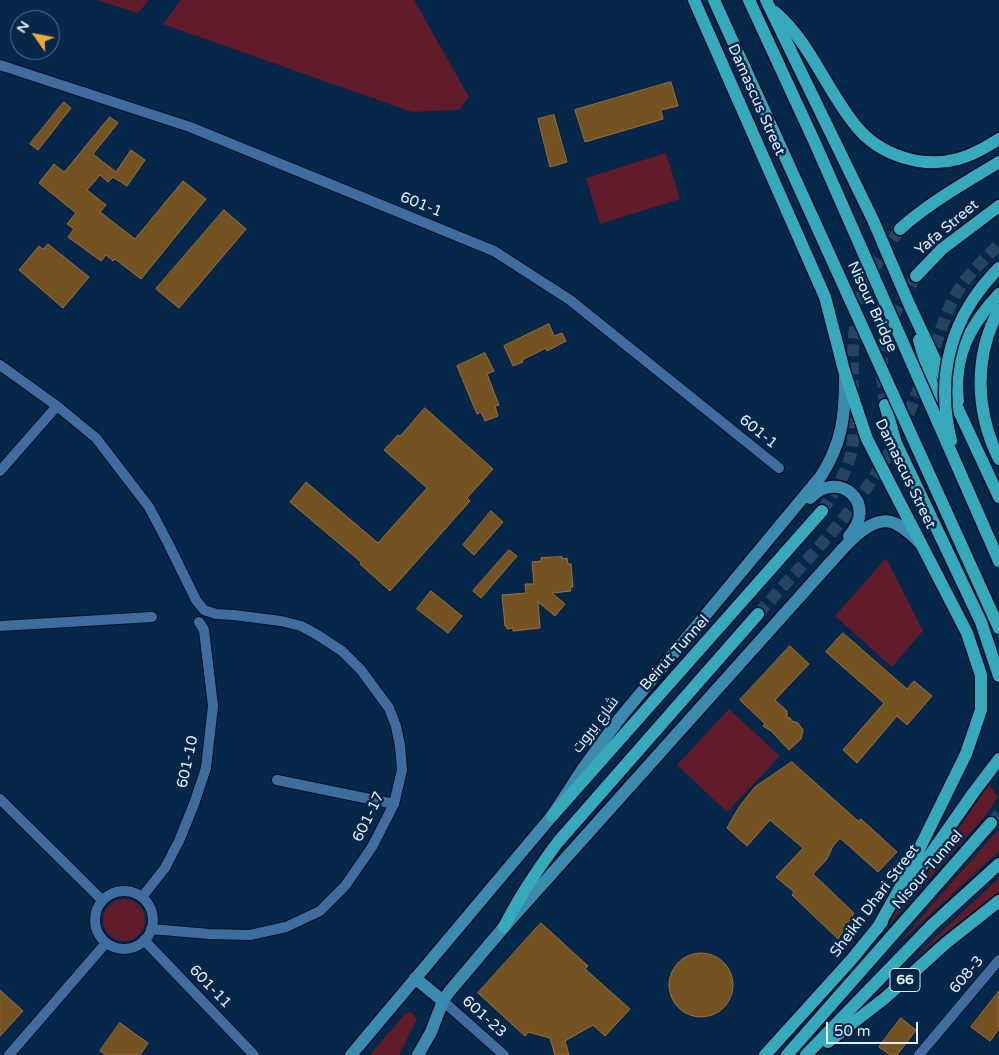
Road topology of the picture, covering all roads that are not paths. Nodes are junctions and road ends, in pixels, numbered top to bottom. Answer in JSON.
{"nodes":[{"id":1,"x":694,"y":0,"type":"edge"},
{"id":2,"x":714,"y":0,"type":"edge"},
{"id":3,"x":748,"y":0,"type":"edge"},
{"id":4,"x":767,"y":3,"type":"edge"},
{"id":5,"x":0,"y":65,"type":"edge"},
{"id":6,"x":999,"y":139,"type":"edge"},
{"id":7,"x":999,"y":162,"type":"edge"},
{"id":8,"x":999,"y":206,"type":"edge"},
{"id":9,"x":900,"y":230,"type":"tunnel mouth"},
{"id":10,"x":999,"y":268,"type":"edge"},
{"id":11,"x":916,"y":276,"type":"tunnel mouth"},
{"id":12,"x":999,"y":294,"type":"edge"},
{"id":13,"x":909,"y":304,"type":"junction"},
{"id":14,"x":999,"y":310,"type":"edge"},
{"id":15,"x":0,"y":365,"type":"edge"},
{"id":16,"x":845,"y":374,"type":"junction"},
{"id":17,"x":885,"y":405,"type":"tunnel mouth"},
{"id":18,"x":57,"y":406,"type":"junction"},
{"id":19,"x":958,"y":409,"type":"junction"},
{"id":20,"x":999,"y":459,"type":"edge"},
{"id":21,"x":779,"y":468,"type":"dead end"},
{"id":22,"x":0,"y":471,"type":"edge"},
{"id":23,"x":959,"y":473,"type":"junction"},
{"id":24,"x":999,"y":498,"type":"edge"},
{"id":25,"x":822,"y":512,"type":"tunnel mouth"},
{"id":26,"x":792,"y":513,"type":"junction"},
{"id":27,"x":921,"y":544,"type":"junction"},
{"id":28,"x":999,"y":547,"type":"edge"},
{"id":29,"x":999,"y":561,"type":"edge"},
{"id":30,"x":829,"y":564,"type":"junction"},
{"id":31,"x":758,"y":614,"type":"tunnel mouth"},
{"id":32,"x":978,"y":616,"type":"junction"},
{"id":33,"x":152,"y":617,"type":"dead end"},
{"id":34,"x":198,"y":622,"type":"dead end"},
{"id":35,"x":0,"y":626,"type":"edge"},
{"id":36,"x":999,"y":628,"type":"edge"},
{"id":37,"x":967,"y":633,"type":"junction"},
{"id":38,"x":987,"y":660,"type":"junction"},
{"id":39,"x":999,"y":676,"type":"edge"},
{"id":40,"x":999,"y":683,"type":"edge"},
{"id":41,"x":982,"y":710,"type":"junction"},
{"id":42,"x":999,"y":746,"type":"edge"},
{"id":43,"x":999,"y":759,"type":"edge"},
{"id":44,"x":277,"y":780,"type":"dead end"},
{"id":45,"x":974,"y":792,"type":"junction"},
{"id":46,"x":0,"y":799,"type":"edge"},
{"id":47,"x":394,"y":804,"type":"junction"},
{"id":48,"x":552,"y":816,"type":"junction"},
{"id":49,"x":991,"y":823,"type":"tunnel mouth"},
{"id":50,"x":999,"y":864,"type":"edge"},
{"id":51,"x":142,"y":897,"type":"junction"},
{"id":52,"x":102,"y":900,"type":"junction"},
{"id":53,"x":999,"y":901,"type":"edge"},
{"id":54,"x":504,"y":927,"type":"junction"},
{"id":55,"x":877,"y":928,"type":"junction"},
{"id":56,"x":151,"y":929,"type":"junction"},
{"id":57,"x":144,"y":940,"type":"junction"},
{"id":58,"x":106,"y":943,"type":"junction"},
{"id":59,"x":999,"y":960,"type":"edge"},
{"id":60,"x":415,"y":978,"type":"junction"},
{"id":61,"x":443,"y":1001,"type":"junction"},
{"id":62,"x":9,"y":1055,"type":"edge"},
{"id":63,"x":254,"y":1055,"type":"edge"},
{"id":64,"x":351,"y":1055,"type":"edge"},
{"id":65,"x":418,"y":1055,"type":"edge"},
{"id":66,"x":504,"y":1055,"type":"edge"},
{"id":67,"x":765,"y":1055,"type":"edge"},
{"id":68,"x":787,"y":1055,"type":"edge"},
{"id":69,"x":808,"y":1055,"type":"edge"},
{"id":70,"x":919,"y":1055,"type":"edge"}],
"edges":[{"from":1,"to":16,"type":"main road","name":"Damascus Street"},
{"from":2,"to":36,"type":"main road","name":"Nisour Bridge","bridge":true},
{"from":3,"to":23,"type":"main road","name":"Nisour Bridge","bridge":true},
{"from":4,"to":6,"type":"main road"},
{"from":4,"to":13,"type":"main road"},
{"from":5,"to":21,"type":"street","name":"601-1"},
{"from":7,"to":9,"type":"main road"},
{"from":8,"to":11,"type":"main road","name":"Yafa Street"},
{"from":10,"to":23,"type":"main road","bridge":true},
{"from":12,"to":19,"type":"main road"},
{"from":13,"to":19,"type":"main road"},
{"from":13,"to":28,"type":"main road"},
{"from":14,"to":20,"type":"main road"},
{"from":15,"to":18,"type":"street"},
{"from":16,"to":26,"type":"main road","name":"شارع بيروت"},
{"from":16,"to":27,"type":"main road","name":"Damascus Street"},
{"from":17,"to":32,"type":"main road"},
{"from":18,"to":22,"type":"street"},
{"from":18,"to":47,"type":"street","name":"601-17"},
{"from":19,"to":24,"type":"main road"},
{"from":23,"to":29,"type":"main road","name":"Nisour Bridge","bridge":true},
{"from":25,"to":48,"type":"main road","name":"Beirut Tunnel"},
{"from":26,"to":30,"type":"main road"},
{"from":26,"to":48,"type":"main road","name":"شارع بيروت"},
{"from":27,"to":30,"type":"main road"},
{"from":27,"to":37,"type":"main road","name":"Damascus Street"},
{"from":30,"to":54,"type":"main road"},
{"from":31,"to":54,"type":"main road"},
{"from":32,"to":38,"type":"main road"},
{"from":32,"to":39,"type":"main road"},
{"from":33,"to":35,"type":"street"},
{"from":34,"to":51,"type":"street","name":"601-10"},
{"from":37,"to":38,"type":"main road"},
{"from":37,"to":41,"type":"main road","name":"Damascus Street"},
{"from":38,"to":40,"type":"main road"},
{"from":38,"to":41,"type":"main road"},
{"from":41,"to":55,"type":"main road","name":"Damascus Street"},
{"from":42,"to":45,"type":"main road"},
{"from":43,"to":45,"type":"main road","name":"Sheikh Dhari Street"},
{"from":44,"to":47,"type":"street"},
{"from":45,"to":55,"type":"main road","name":"Sheikh Dhari Street"},
{"from":46,"to":52,"type":"street"},
{"from":47,"to":56,"type":"street","name":"601-17"},
{"from":48,"to":60,"type":"main road","name":"شارع بيروت"},
{"from":49,"to":68,"type":"main road","name":"Nisour Tunnel"},
{"from":50,"to":69,"type":"main road"},
{"from":51,"to":52,"type":"street"},
{"from":51,"to":56,"type":"street"},
{"from":52,"to":58,"type":"street"},
{"from":53,"to":69,"type":"main road","number":"66"},
{"from":54,"to":61,"type":"main road"},
{"from":55,"to":67,"type":"main road","name":"Sheikh Dhari Street"},
{"from":56,"to":57,"type":"street"},
{"from":57,"to":58,"type":"street"},
{"from":57,"to":63,"type":"street","name":"601-11"},
{"from":58,"to":62,"type":"street"},
{"from":59,"to":70,"type":"street","name":"608-3"},
{"from":60,"to":61,"type":"main road"},
{"from":60,"to":64,"type":"main road","name":"شارع بيروت"},
{"from":61,"to":65,"type":"main road"},
{"from":61,"to":66,"type":"street","name":"601-23"}]}
